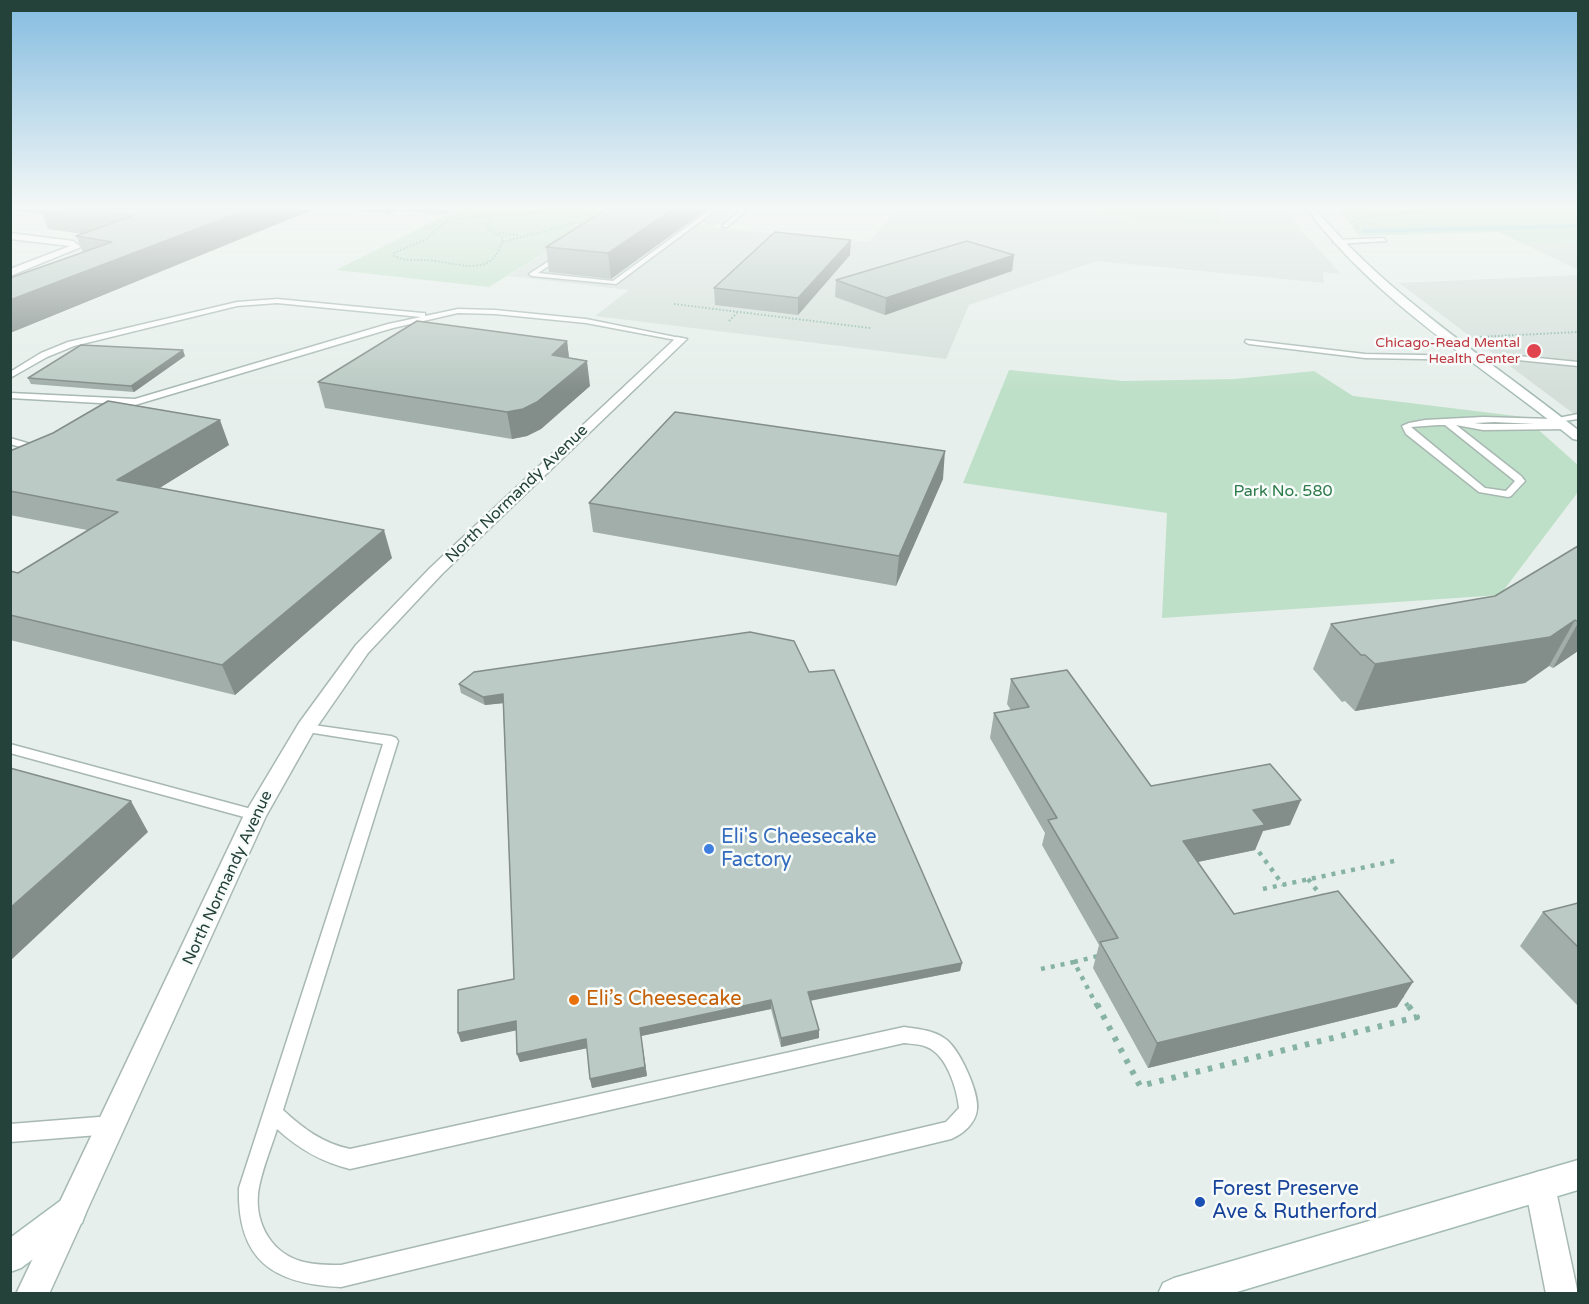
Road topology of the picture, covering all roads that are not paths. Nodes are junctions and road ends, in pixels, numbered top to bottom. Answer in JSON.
{"nodes":[{"id":1,"x":539,"y":270,"type":"edge"},
{"id":2,"x":632,"y":270,"type":"edge"},
{"id":3,"x":1365,"y":270,"type":"edge"},
{"id":4,"x":427,"y":316,"type":"junction"},
{"id":5,"x":681,"y":339,"type":"joint"},
{"id":6,"x":1249,"y":342,"type":"dead end"},
{"id":7,"x":1477,"y":359,"type":"junction"},
{"id":8,"x":1578,"y":364,"type":"edge"},
{"id":9,"x":10,"y":376,"type":"edge"},
{"id":10,"x":10,"y":395,"type":"edge"},
{"id":11,"x":135,"y":402,"type":"junction"},
{"id":12,"x":127,"y":409,"type":"edge"},
{"id":13,"x":1578,"y":417,"type":"edge"},
{"id":14,"x":1561,"y":422,"type":"junction"},
{"id":15,"x":1453,"y":423,"type":"junction"},
{"id":16,"x":1578,"y":436,"type":"edge"},
{"id":17,"x":10,"y":441,"type":"edge"},
{"id":18,"x":51,"y":452,"type":"edge"},
{"id":19,"x":306,"y":728,"type":"junction"},
{"id":20,"x":10,"y":748,"type":"edge"},
{"id":21,"x":255,"y":815,"type":"junction"},
{"id":22,"x":273,"y":1113,"type":"junction"},
{"id":23,"x":112,"y":1125,"type":"junction"},
{"id":24,"x":10,"y":1133,"type":"edge"},
{"id":25,"x":1578,"y":1175,"type":"edge"},
{"id":26,"x":1540,"y":1186,"type":"junction"},
{"id":27,"x":71,"y":1212,"type":"junction"},
{"id":28,"x":10,"y":1257,"type":"edge"},
{"id":29,"x":32,"y":1293,"type":"edge"},
{"id":30,"x":1174,"y":1293,"type":"edge"},
{"id":31,"x":1562,"y":1293,"type":"edge"}],
"edges":[{"from":1,"to":2,"type":"lane"},
{"from":3,"to":7,"type":"street"},
{"from":4,"to":5,"type":"lane"},
{"from":4,"to":9,"type":"lane"},
{"from":4,"to":11,"type":"lane"},
{"from":5,"to":19,"type":"street","name":"North Normandy Avenue"},
{"from":6,"to":7,"type":"lane"},
{"from":7,"to":8,"type":"lane"},
{"from":7,"to":14,"type":"street"},
{"from":10,"to":11,"type":"lane"},
{"from":11,"to":12,"type":"lane"},
{"from":13,"to":14,"type":"lane"},
{"from":14,"to":15,"type":"lane"},
{"from":14,"to":16,"type":"street"},
{"from":15,"to":15,"type":"lane"},
{"from":17,"to":18,"type":"lane"},
{"from":19,"to":21,"type":"street","name":"North Normandy Avenue"},
{"from":19,"to":22,"type":"lane"},
{"from":20,"to":21,"type":"lane"},
{"from":21,"to":23,"type":"street","name":"North Normandy Avenue"},
{"from":22,"to":22,"type":"lane"},
{"from":23,"to":24,"type":"lane"},
{"from":23,"to":27,"type":"street","name":"North Normandy Avenue"},
{"from":25,"to":26,"type":"street"},
{"from":26,"to":30,"type":"street"},
{"from":26,"to":31,"type":"street"},
{"from":27,"to":28,"type":"street"},
{"from":27,"to":29,"type":"street","name":"North Normandy Avenue"}]}
